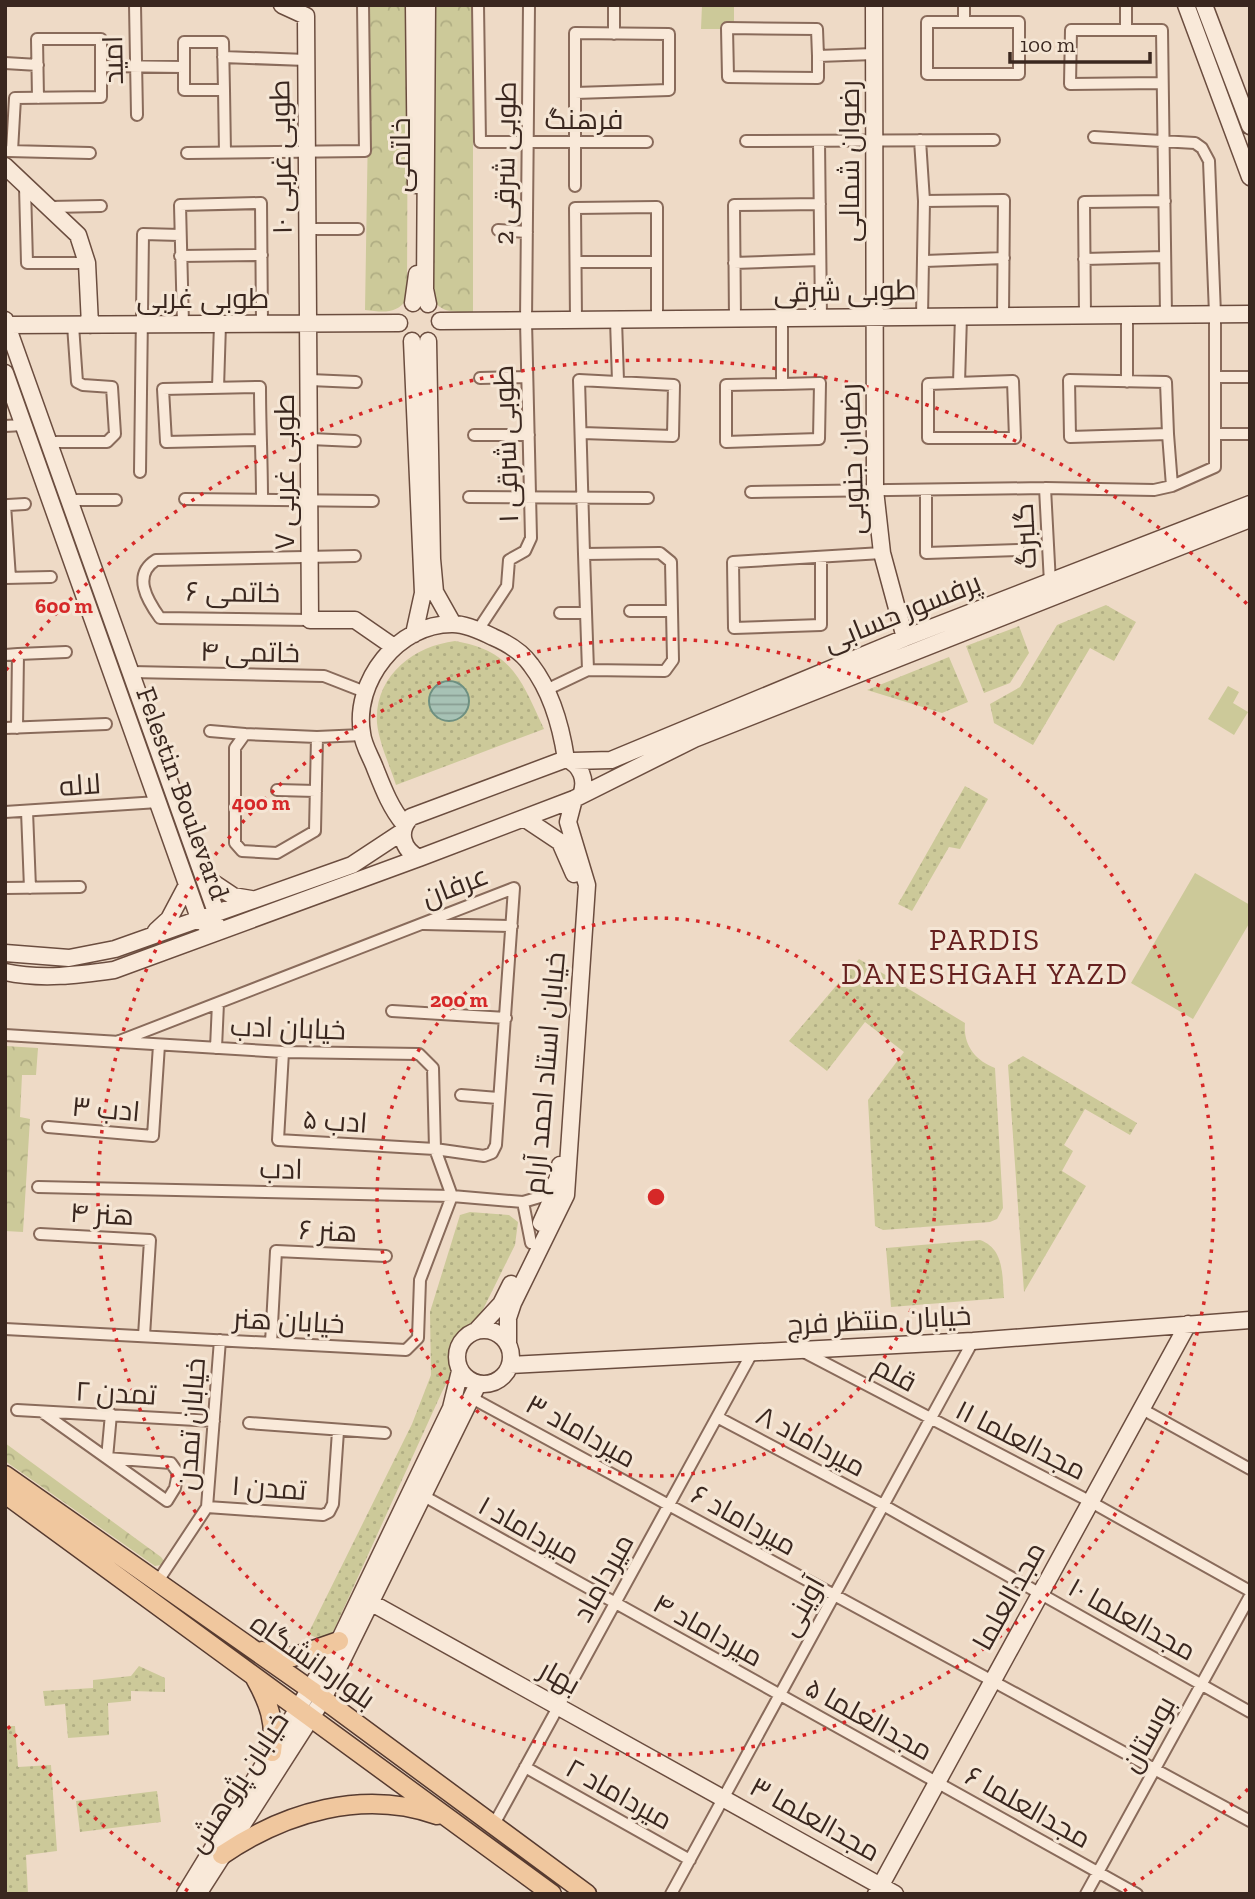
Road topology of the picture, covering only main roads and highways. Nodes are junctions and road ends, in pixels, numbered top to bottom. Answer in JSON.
{"nodes":[{"id":1,"x":282,"y":5,"type":"edge"},
{"id":2,"x":414,"y":5,"type":"edge"},
{"id":3,"x":427,"y":5,"type":"edge"},
{"id":4,"x":874,"y":5,"type":"edge"},
{"id":5,"x":1186,"y":5,"type":"edge"},
{"id":6,"x":1204,"y":5,"type":"edge"},
{"id":7,"x":1250,"y":126,"type":"edge"},
{"id":8,"x":1244,"y":147,"type":"edge"},
{"id":9,"x":8,"y":156,"type":"edge"},
{"id":10,"x":1250,"y":177,"type":"edge"},
{"id":11,"x":421,"y":303,"type":"junction"},
{"id":12,"x":1250,"y":314,"type":"edge"},
{"id":13,"x":876,"y":317,"type":"junction"},
{"id":14,"x":440,"y":321,"type":"junction"},
{"id":15,"x":6,"y":323,"type":"edge"},
{"id":16,"x":309,"y":323,"type":"junction"},
{"id":17,"x":399,"y":323,"type":"junction"},
{"id":18,"x":82,"y":325,"type":"junction"},
{"id":19,"x":420,"y":341,"type":"junction"},
{"id":20,"x":5,"y":373,"type":"edge"},
{"id":21,"x":1250,"y":504,"type":"edge"},
{"id":22,"x":1250,"y":519,"type":"edge"},
{"id":23,"x":310,"y":620,"type":"joint"},
{"id":24,"x":453,"y":624,"type":"junction"},
{"id":25,"x":414,"y":634,"type":"junction"},
{"id":26,"x":905,"y":638,"type":"junction"},
{"id":27,"x":394,"y":647,"type":"junction"},
{"id":28,"x":570,"y":760,"type":"junction"},
{"id":29,"x":578,"y":797,"type":"junction"},
{"id":30,"x":524,"y":818,"type":"junction"},
{"id":31,"x":568,"y":822,"type":"junction"},
{"id":32,"x":403,"y":828,"type":"junction"},
{"id":33,"x":550,"y":834,"type":"junction"},
{"id":34,"x":419,"y":858,"type":"junction"},
{"id":35,"x":201,"y":874,"type":"junction"},
{"id":36,"x":187,"y":885,"type":"junction"},
{"id":37,"x":261,"y":899,"type":"junction"},
{"id":38,"x":216,"y":912,"type":"junction"},
{"id":39,"x":199,"y":918,"type":"junction"},
{"id":40,"x":214,"y":933,"type":"junction"},
{"id":41,"x":150,"y":937,"type":"junction"},
{"id":42,"x":5,"y":953,"type":"edge"},
{"id":43,"x":5,"y":972,"type":"edge"},
{"id":44,"x":1250,"y":1320,"type":"edge"},
{"id":45,"x":1188,"y":1324,"type":"junction"},
{"id":46,"x":477,"y":1330,"type":"junction"},
{"id":47,"x":508,"y":1344,"type":"junction"},
{"id":48,"x":510,"y":1365,"type":"junction"},
{"id":49,"x":460,"y":1371,"type":"junction"},
{"id":50,"x":474,"y":1390,"type":"junction"},
{"id":51,"x":5,"y":1475,"type":"edge"},
{"id":52,"x":5,"y":1494,"type":"edge"},
{"id":53,"x":34,"y":1504,"type":"junction"},
{"id":54,"x":370,"y":1602,"type":"junction"},
{"id":55,"x":339,"y":1641,"type":"junction"},
{"id":56,"x":248,"y":1647,"type":"junction"},
{"id":57,"x":251,"y":1672,"type":"junction"},
{"id":58,"x":317,"y":1694,"type":"junction"},
{"id":59,"x":306,"y":1712,"type":"junction"},
{"id":60,"x":272,"y":1752,"type":"junction"},
{"id":61,"x":723,"y":1798,"type":"joint"},
{"id":62,"x":453,"y":1821,"type":"junction"},
{"id":63,"x":222,"y":1855,"type":"junction"},
{"id":64,"x":878,"y":1889,"type":"edge"},
{"id":65,"x":185,"y":1894,"type":"edge"},
{"id":66,"x":198,"y":1894,"type":"edge"},
{"id":67,"x":552,"y":1894,"type":"edge"},
{"id":68,"x":587,"y":1894,"type":"edge"},
{"id":69,"x":895,"y":1894,"type":"edge"}],
"edges":[{"from":1,"to":16,"type":"main road","name":"طوبی غربی ۱۰"},
{"from":2,"to":11,"type":"main road","name":"خاتمی"},
{"from":3,"to":11,"type":"main road","name":"خاتمی"},
{"from":4,"to":13,"type":"main road","name":"رضوان شمالی"},
{"from":5,"to":8,"type":"main road"},
{"from":6,"to":7,"type":"main road"},
{"from":8,"to":10,"type":"main road"},
{"from":9,"to":18,"type":"main road"},
{"from":11,"to":14,"type":"main road"},
{"from":11,"to":17,"type":"main road"},
{"from":12,"to":13,"type":"main road","name":"طوبی شرقی"},
{"from":13,"to":14,"type":"main road","name":"طوبی شرقی"},
{"from":13,"to":26,"type":"main road","name":"رضوان جنوبی"},
{"from":14,"to":19,"type":"main road"},
{"from":15,"to":18,"type":"main road","name":"طوبی غربی"},
{"from":15,"to":35,"type":"main road","name":"Felestin Boulevard"},
{"from":16,"to":17,"type":"main road","name":"طوبی غربی"},
{"from":16,"to":18,"type":"main road","name":"طوبی غربی"},
{"from":16,"to":23,"type":"main road","name":"طوبی غربی ۷"},
{"from":17,"to":19,"type":"main road"},
{"from":19,"to":24,"type":"main road"},
{"from":19,"to":25,"type":"main road"},
{"from":20,"to":36,"type":"main road","name":"Felestin Boulevard"},
{"from":21,"to":26,"type":"main road","name":"پرفسور حسابی"},
{"from":22,"to":29,"type":"main road","name":"پرفسور حسابی"},
{"from":23,"to":27,"type":"main road","name":"خاتمی ۶"},
{"from":24,"to":25,"type":"main road"},
{"from":24,"to":28,"type":"main road"},
{"from":25,"to":27,"type":"main road"},
{"from":26,"to":28,"type":"main road","name":"پرفسور حسابی"},
{"from":27,"to":32,"type":"main road"},
{"from":28,"to":29,"type":"main road"},
{"from":28,"to":32,"type":"main road"},
{"from":29,"to":30,"type":"main road","name":"پرفسور حسابی"},
{"from":29,"to":31,"type":"main road"},
{"from":30,"to":33,"type":"main road"},
{"from":30,"to":34,"type":"main road","name":"پرفسور حسابی"},
{"from":31,"to":33,"type":"main road"},
{"from":31,"to":47,"type":"main road","name":"خیابان استاد احمد آرام"},
{"from":32,"to":34,"type":"main road"},
{"from":32,"to":37,"type":"main road"},
{"from":33,"to":46,"type":"main road","name":"خیابان استاد احمد آرام"},
{"from":34,"to":40,"type":"main road","name":"پرفسور حسابی"},
{"from":35,"to":37,"type":"main road"},
{"from":35,"to":38,"type":"main road","name":"Felestin Boulevard"},
{"from":36,"to":39,"type":"main road","name":"Felestin Boulevard"},
{"from":36,"to":41,"type":"main road"},
{"from":37,"to":38,"type":"main road"},
{"from":38,"to":39,"type":"main road"},
{"from":38,"to":40,"type":"main road","name":"Felestin Boulevard"},
{"from":39,"to":40,"type":"main road","name":"Felestin Boulevard"},
{"from":39,"to":41,"type":"main road"},
{"from":40,"to":43,"type":"main road","name":"پرفسور حسابی"},
{"from":41,"to":42,"type":"main road"},
{"from":44,"to":45,"type":"main road","name":"خیابان منتظر فرج"},
{"from":45,"to":48,"type":"main road","name":"خیابان منتظر فرج"},
{"from":45,"to":64,"type":"main road","name":"مجدالعلما"},
{"from":46,"to":47,"type":"main road"},
{"from":46,"to":49,"type":"main road"},
{"from":47,"to":48,"type":"main road"},
{"from":48,"to":50,"type":"main road"},
{"from":49,"to":50,"type":"main road"},
{"from":49,"to":55,"type":"main road"},
{"from":50,"to":54,"type":"main road"},
{"from":51,"to":53,"type":"main road","name":"بلواردانشگاه"},
{"from":52,"to":53,"type":"main road","name":"بلواردانشگاه"},
{"from":53,"to":56,"type":"main road","name":"بلواردانشگاه"},
{"from":53,"to":57,"type":"main road","name":"بلواردانشگاه"},
{"from":54,"to":58,"type":"main road"},
{"from":54,"to":61,"type":"main road","name":"بهار"},
{"from":55,"to":56,"type":"main road"},
{"from":55,"to":58,"type":"main road"},
{"from":56,"to":58,"type":"main road","name":"بلواردانشگاه"},
{"from":57,"to":59,"type":"main road","name":"بلواردانشگاه"},
{"from":57,"to":60,"type":"main road"},
{"from":58,"to":59,"type":"main road","name":"خیابان پژوهش"},
{"from":58,"to":68,"type":"main road","name":"بلواردانشگاه"},
{"from":59,"to":60,"type":"main road","name":"خیابان پژوهش"},
{"from":59,"to":62,"type":"main road","name":"بلواردانشگاه"},
{"from":59,"to":63,"type":"main road","name":"خیابان پژوهش"},
{"from":60,"to":65,"type":"main road","name":"خیابان پژوهش"},
{"from":61,"to":64,"type":"main road","name":"مجدالعلما ۳"},
{"from":62,"to":63,"type":"main road"},
{"from":62,"to":67,"type":"main road","name":"بلواردانشگاه"},
{"from":63,"to":66,"type":"main road","name":"خیابان پژوهش"},
{"from":64,"to":69,"type":"main road","name":"مجدالعلما ۳"}]}
